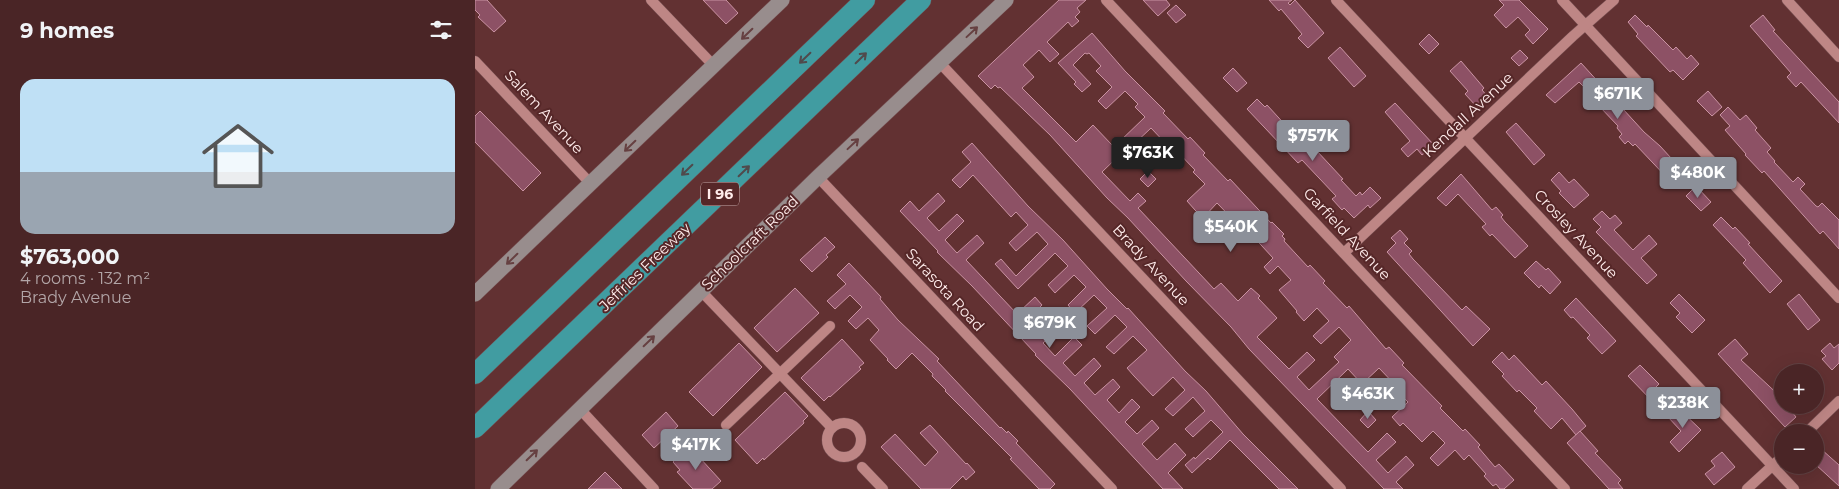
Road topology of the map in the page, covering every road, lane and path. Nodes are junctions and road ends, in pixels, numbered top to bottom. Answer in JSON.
{"nodes":[{"id":1,"x":651,"y":0,"type":"edge"},
{"id":2,"x":782,"y":0,"type":"edge"},
{"id":3,"x":865,"y":0,"type":"edge"},
{"id":4,"x":921,"y":0,"type":"edge"},
{"id":5,"x":930,"y":0,"type":"edge"},
{"id":6,"x":1006,"y":0,"type":"edge"},
{"id":7,"x":1106,"y":0,"type":"edge"},
{"id":8,"x":1336,"y":0,"type":"edge"},
{"id":9,"x":1562,"y":0,"type":"edge"},
{"id":10,"x":1614,"y":0,"type":"edge"},
{"id":11,"x":1787,"y":0,"type":"edge"},
{"id":12,"x":1586,"y":25,"type":"junction"},
{"id":13,"x":882,"y":38,"type":"junction"},
{"id":14,"x":1839,"y":57,"type":"edge"},
{"id":15,"x":475,"y":61,"type":"edge"},
{"id":16,"x":939,"y":63,"type":"junction"},
{"id":17,"x":714,"y":66,"type":"junction"},
{"id":18,"x":1465,"y":139,"type":"junction"},
{"id":19,"x":818,"y":177,"type":"junction"},
{"id":20,"x":591,"y":184,"type":"junction"},
{"id":21,"x":1344,"y":253,"type":"junction"},
{"id":22,"x":569,"y":284,"type":"junction"},
{"id":23,"x":701,"y":291,"type":"junction"},
{"id":24,"x":475,"y":294,"type":"edge"},
{"id":25,"x":1839,"y":298,"type":"edge"},
{"id":26,"x":830,"y":326,"type":"dead end"},
{"id":27,"x":558,"y":350,"type":"junction"},
{"id":28,"x":475,"y":355,"type":"edge"},
{"id":29,"x":475,"y":374,"type":"edge"},
{"id":30,"x":781,"y":374,"type":"junction"},
{"id":31,"x":1839,"y":401,"type":"edge"},
{"id":32,"x":580,"y":409,"type":"junction"},
{"id":33,"x":1815,"y":424,"type":"edge"},
{"id":34,"x":726,"y":425,"type":"dead end"},
{"id":35,"x":475,"y":428,"type":"edge"},
{"id":36,"x":832,"y":428,"type":"dead end"},
{"id":37,"x":475,"y":445,"type":"edge"},
{"id":38,"x":1774,"y":464,"type":"edge"},
{"id":39,"x":862,"y":467,"type":"dead end"},
{"id":40,"x":1771,"y":467,"type":"junction"},
{"id":41,"x":498,"y":489,"type":"edge"},
{"id":42,"x":654,"y":489,"type":"edge"},
{"id":43,"x":883,"y":489,"type":"edge"},
{"id":44,"x":1112,"y":489,"type":"edge"},
{"id":45,"x":1341,"y":489,"type":"edge"},
{"id":46,"x":1565,"y":489,"type":"edge"},
{"id":47,"x":1747,"y":489,"type":"edge"},
{"id":48,"x":1793,"y":489,"type":"edge"}],
"edges":[{"from":1,"to":17,"type":"street"},
{"from":2,"to":17,"type":"main road","one_way":true},
{"from":3,"to":22,"type":"highway","number":"I 96","one_way":true},
{"from":4,"to":13,"type":"highway","name":"Jeffries Freeway","number":"I 96"},
{"from":5,"to":13,"type":"highway"},
{"from":16,"to":6,"type":"main road","name":"Schoolcraft Road","one_way":true},
{"from":7,"to":21,"type":"street","name":"Garfield Avenue"},
{"from":8,"to":18,"type":"street","name":"Crosley Avenue"},
{"from":9,"to":12,"type":"street"},
{"from":10,"to":12,"type":"street","name":"Kendall Avenue"},
{"from":11,"to":14,"type":"street"},
{"from":12,"to":18,"type":"street","name":"Kendall Avenue"},
{"from":12,"to":25,"type":"street"},
{"from":27,"to":13,"type":"highway","name":"Jeffries Freeway","number":"I 96","one_way":true},
{"from":15,"to":20,"type":"street","name":"Salem Avenue"},
{"from":19,"to":16,"type":"main road","name":"Schoolcraft Road","one_way":true},
{"from":16,"to":45,"type":"street","name":"Brady Avenue"},
{"from":17,"to":20,"type":"main road","one_way":true},
{"from":18,"to":21,"type":"street","name":"Kendall Avenue"},
{"from":18,"to":40,"type":"street","name":"Crosley Avenue"},
{"from":19,"to":23,"type":"main road","name":"Schoolcraft Road"},
{"from":19,"to":44,"type":"street","name":"Sarasota Road"},
{"from":20,"to":24,"type":"main road","one_way":true},
{"from":21,"to":46,"type":"street","name":"Garfield Avenue"},
{"from":22,"to":28,"type":"highway"},
{"from":22,"to":29,"type":"highway","number":"I 96"},
{"from":23,"to":30,"type":"street"},
{"from":32,"to":23,"type":"main road","name":"Schoolcraft Road","one_way":true},
{"from":26,"to":30,"type":"street"},
{"from":27,"to":35,"type":"highway","name":"Jeffries Freeway","number":"I 96"},
{"from":27,"to":37,"type":"highway"},
{"from":30,"to":34,"type":"street"},
{"from":30,"to":36,"type":"street"},
{"from":31,"to":33,"type":"street"},
{"from":41,"to":32,"type":"main road","name":"Schoolcraft Road","one_way":true},
{"from":32,"to":42,"type":"street"},
{"from":38,"to":40,"type":"street"},
{"from":39,"to":43,"type":"street"},
{"from":40,"to":47,"type":"street"},
{"from":40,"to":48,"type":"street","name":"Crosley Avenue"}]}
